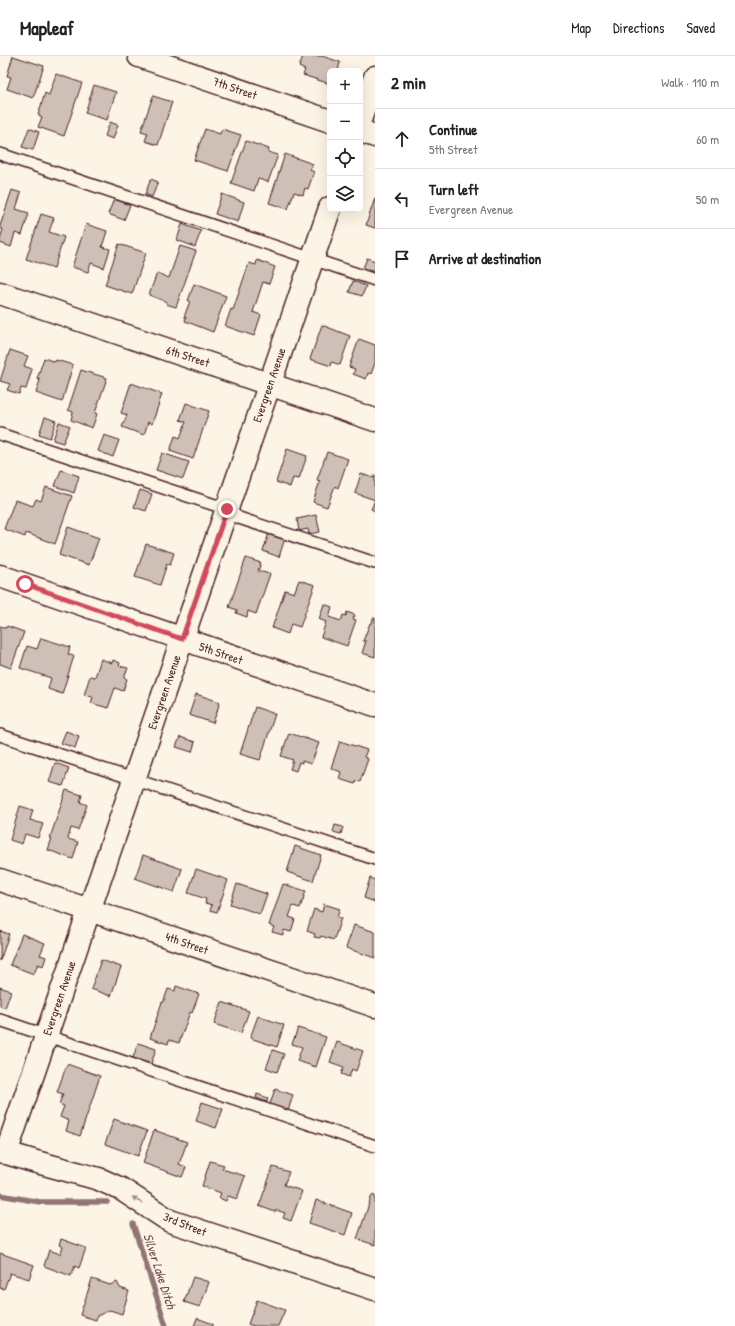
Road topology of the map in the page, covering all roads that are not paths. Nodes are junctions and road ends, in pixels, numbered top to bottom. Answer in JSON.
{"nodes":[{"id":1,"x":139,"y":56,"type":"edge"},
{"id":2,"x":375,"y":76,"type":"edge"},
{"id":3,"x":363,"y":111,"type":"edge"},
{"id":4,"x":327,"y":120,"type":"edge"},
{"id":5,"x":363,"y":132,"type":"edge"},
{"id":6,"x":375,"y":136,"type":"edge"},
{"id":7,"x":0,"y":154,"type":"edge"},
{"id":8,"x":329,"y":212,"type":"edge"},
{"id":9,"x":312,"y":260,"type":"junction"},
{"id":10,"x":375,"y":280,"type":"edge"},
{"id":11,"x":0,"y":293,"type":"edge"},
{"id":12,"x":270,"y":383,"type":"junction"},
{"id":13,"x":375,"y":420,"type":"edge"},
{"id":14,"x":0,"y":434,"type":"edge"},
{"id":15,"x":227,"y":509,"type":"junction"},
{"id":16,"x":375,"y":564,"type":"edge"},
{"id":17,"x":0,"y":576,"type":"edge"},
{"id":18,"x":182,"y":639,"type":"junction"},
{"id":19,"x":375,"y":705,"type":"edge"},
{"id":20,"x":0,"y":734,"type":"edge"},
{"id":21,"x":134,"y":779,"type":"junction"},
{"id":22,"x":375,"y":859,"type":"edge"},
{"id":23,"x":0,"y":880,"type":"edge"},
{"id":24,"x":89,"y":910,"type":"junction"},
{"id":25,"x":375,"y":1006,"type":"edge"},
{"id":26,"x":0,"y":1020,"type":"edge"},
{"id":27,"x":47,"y":1035,"type":"junction"},
{"id":28,"x":375,"y":1146,"type":"edge"},
{"id":29,"x":3,"y":1152,"type":"edge"},
{"id":30,"x":375,"y":1289,"type":"edge"}],
"edges":[{"from":1,"to":4,"type":"street","name":"7th Street"},
{"from":2,"to":3,"type":"street"},
{"from":5,"to":6,"type":"street"},
{"from":7,"to":9,"type":"lane"},
{"from":8,"to":9,"type":"street","name":"Evergreen Avenue"},
{"from":9,"to":10,"type":"lane"},
{"from":9,"to":12,"type":"street","name":"Evergreen Avenue"},
{"from":11,"to":12,"type":"street","name":"6th Street"},
{"from":12,"to":13,"type":"street","name":"6th Street"},
{"from":12,"to":15,"type":"street","name":"Evergreen Avenue"},
{"from":14,"to":15,"type":"lane"},
{"from":15,"to":16,"type":"lane"},
{"from":15,"to":18,"type":"street","name":"Evergreen Avenue"},
{"from":17,"to":18,"type":"street","name":"5th Street"},
{"from":18,"to":19,"type":"street","name":"5th Street"},
{"from":18,"to":21,"type":"street","name":"Evergreen Avenue"},
{"from":20,"to":21,"type":"lane"},
{"from":21,"to":22,"type":"lane"},
{"from":21,"to":24,"type":"street","name":"Evergreen Avenue"},
{"from":23,"to":24,"type":"street","name":"4th Street"},
{"from":24,"to":25,"type":"street","name":"4th Street"},
{"from":24,"to":27,"type":"street","name":"Evergreen Avenue"},
{"from":26,"to":27,"type":"lane"},
{"from":27,"to":28,"type":"lane"},
{"from":27,"to":29,"type":"street","name":"Evergreen Avenue"},
{"from":30,"to":29,"type":"street","name":"3rd Street","one_way":true}]}
